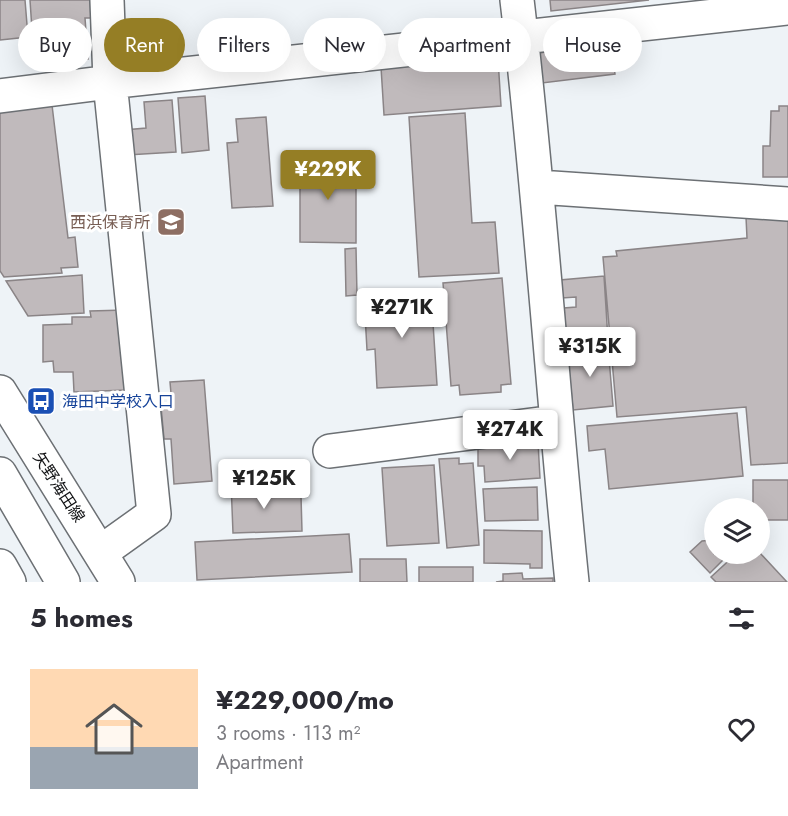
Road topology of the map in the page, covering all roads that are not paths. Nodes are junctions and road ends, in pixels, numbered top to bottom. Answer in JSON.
{"nodes":[{"id":1,"x":107,"y":0,"type":"edge"},
{"id":2,"x":517,"y":0,"type":"edge"},
{"id":3,"x":788,"y":8,"type":"edge"},
{"id":4,"x":519,"y":18,"type":"edge"},
{"id":5,"x":531,"y":37,"type":"edge"},
{"id":6,"x":398,"y":51,"type":"edge"},
{"id":7,"x":526,"y":72,"type":"edge"},
{"id":8,"x":110,"y":82,"type":"junction"},
{"id":9,"x":0,"y":96,"type":"edge"},
{"id":10,"x":538,"y":187,"type":"junction"},
{"id":11,"x":788,"y":204,"type":"edge"},
{"id":12,"x":0,"y":392,"type":"edge"},
{"id":13,"x":555,"y":422,"type":"junction"},
{"id":14,"x":330,"y":451,"type":"dead end"},
{"id":15,"x":0,"y":474,"type":"edge"},
{"id":16,"x":101,"y":552,"type":"junction"},
{"id":17,"x":0,"y":566,"type":"edge"},
{"id":18,"x":9,"y":582,"type":"edge"},
{"id":19,"x":63,"y":582,"type":"edge"},
{"id":20,"x":118,"y":582,"type":"edge"},
{"id":21,"x":572,"y":582,"type":"edge"}],
"edges":[{"from":1,"to":8,"type":"main road"},
{"from":2,"to":4,"type":"main road"},
{"from":3,"to":5,"type":"main road"},
{"from":6,"to":8,"type":"main road"},
{"from":7,"to":10,"type":"main road"},
{"from":8,"to":9,"type":"main road"},
{"from":8,"to":16,"type":"main road"},
{"from":10,"to":11,"type":"main road"},
{"from":10,"to":13,"type":"main road"},
{"from":12,"to":16,"type":"main road","name":"矢野海田線"},
{"from":13,"to":14,"type":"main road"},
{"from":13,"to":21,"type":"main road"},
{"from":15,"to":19,"type":"main road"},
{"from":16,"to":20,"type":"main road","name":"矢野海田線"},
{"from":17,"to":18,"type":"main road"}]}
